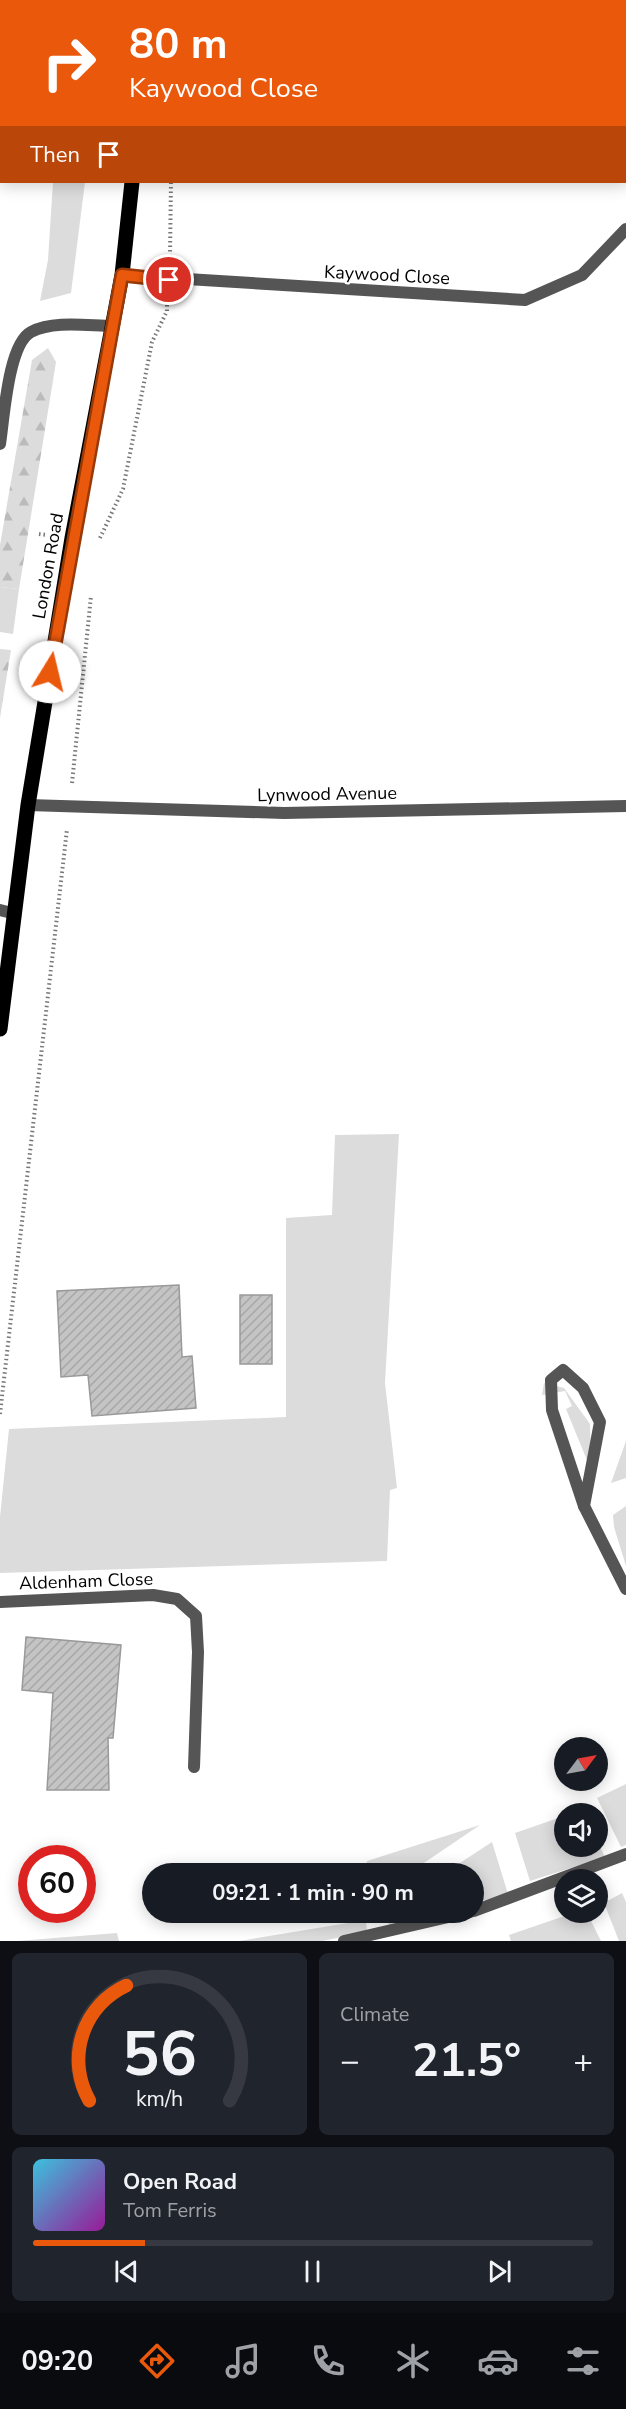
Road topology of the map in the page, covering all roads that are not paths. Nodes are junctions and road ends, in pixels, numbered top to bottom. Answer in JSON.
{"nodes":[{"id":1,"x":132,"y":183,"type":"edge"},
{"id":2,"x":626,"y":229,"type":"edge"},
{"id":3,"x":122,"y":275,"type":"junction"},
{"id":4,"x":113,"y":326,"type":"junction"},
{"id":5,"x":0,"y":444,"type":"edge"},
{"id":6,"x":28,"y":805,"type":"junction"},
{"id":7,"x":626,"y":806,"type":"edge"},
{"id":8,"x":6,"y":912,"type":"edge"},
{"id":9,"x":0,"y":1029,"type":"edge"},
{"id":10,"x":584,"y":1506,"type":"junction"},
{"id":11,"x":626,"y":1589,"type":"edge"},
{"id":12,"x":0,"y":1602,"type":"edge"},
{"id":13,"x":194,"y":1767,"type":"dead end"},
{"id":14,"x":626,"y":1854,"type":"edge"},
{"id":15,"x":484,"y":1907,"type":"edge"},
{"id":16,"x":423,"y":1923,"type":"edge"},
{"id":17,"x":344,"y":1941,"type":"edge"}],
"edges":[{"from":1,"to":3,"type":"main road","name":"London Road"},
{"from":2,"to":3,"type":"street","name":"Kaywood Close"},
{"from":3,"to":4,"type":"main road","name":"London Road"},
{"from":4,"to":5,"type":"street"},
{"from":4,"to":6,"type":"main road","name":"London Road"},
{"from":6,"to":7,"type":"street","name":"Lynwood Avenue"},
{"from":6,"to":8,"type":"main road","name":"London Road"},
{"from":8,"to":9,"type":"main road","name":"London Road"},
{"from":10,"to":10,"type":"street"},
{"from":10,"to":11,"type":"street"},
{"from":12,"to":13,"type":"street","name":"Aldenham Close"},
{"from":14,"to":15,"type":"street"},
{"from":16,"to":17,"type":"street"}]}
